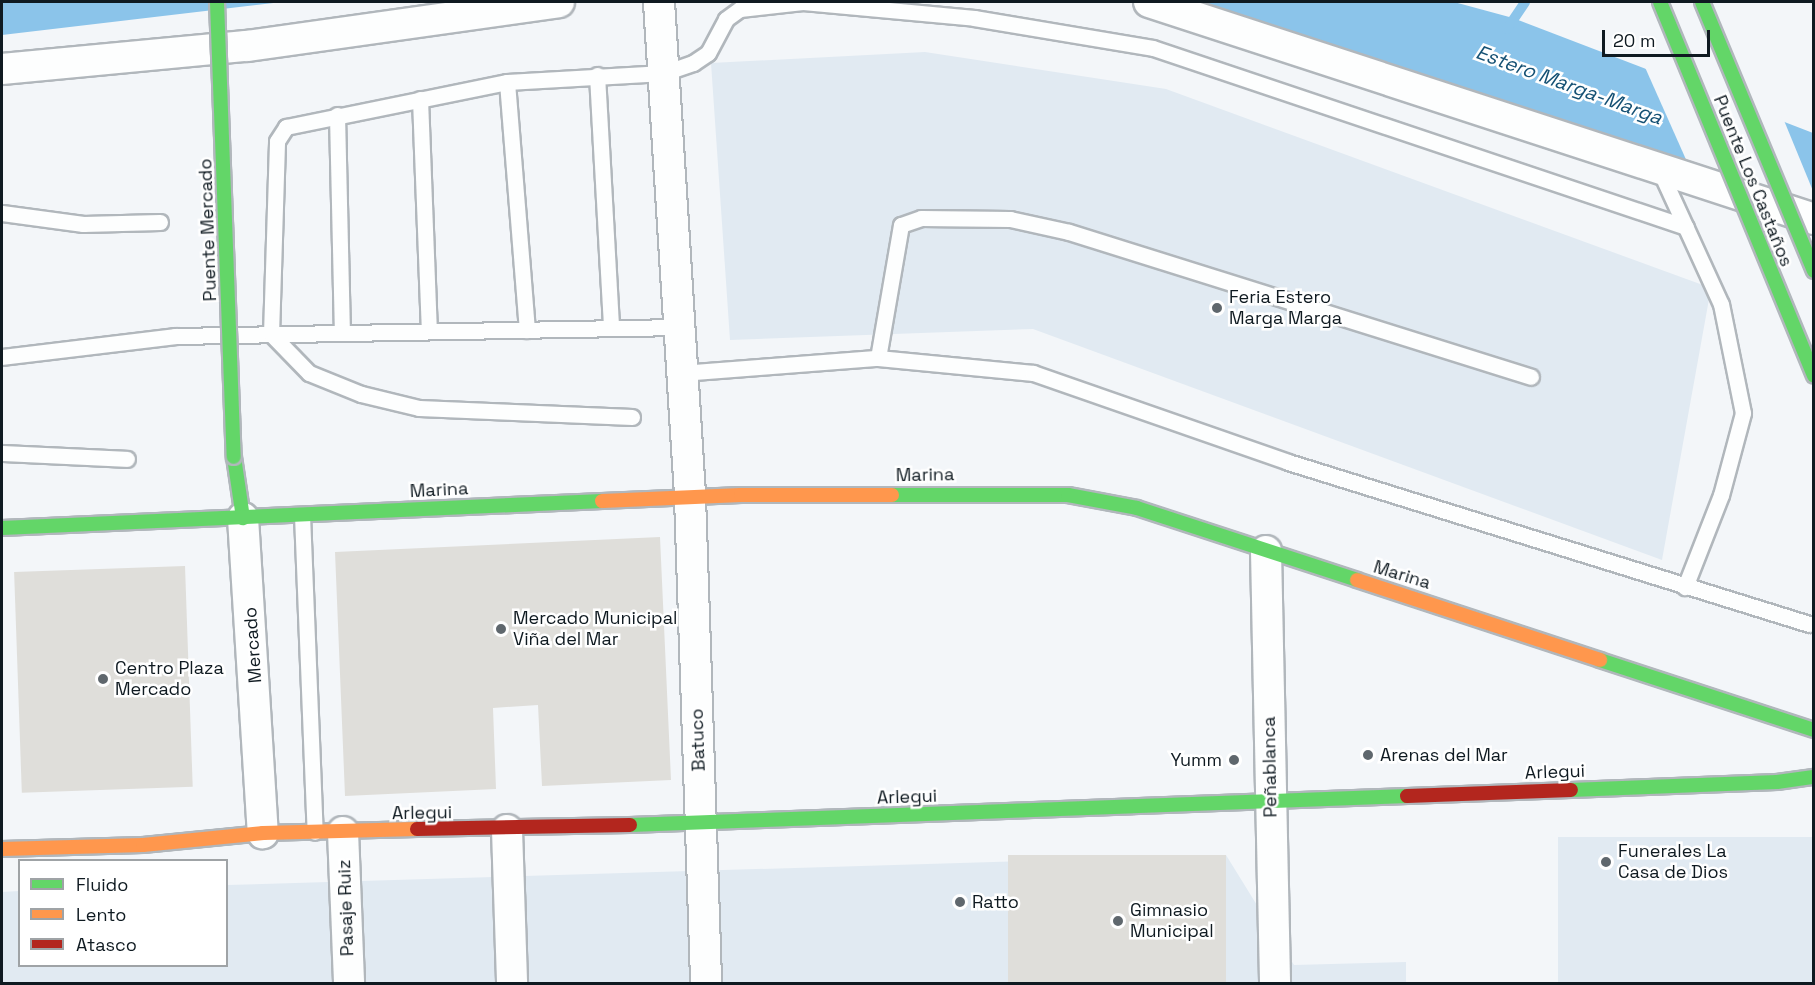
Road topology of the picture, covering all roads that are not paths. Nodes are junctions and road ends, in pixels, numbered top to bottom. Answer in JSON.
{"nodes":[{"id":1,"x":217,"y":2,"type":"edge"},
{"id":2,"x":559,"y":2,"type":"edge"},
{"id":3,"x":659,"y":2,"type":"edge"},
{"id":4,"x":1149,"y":2,"type":"edge"},
{"id":5,"x":1660,"y":2,"type":"edge"},
{"id":6,"x":1702,"y":2,"type":"edge"},
{"id":7,"x":2,"y":69,"type":"edge"},
{"id":8,"x":664,"y":73,"type":"junction"},
{"id":9,"x":597,"y":75,"type":"junction"},
{"id":10,"x":507,"y":82,"type":"junction"},
{"id":11,"x":420,"y":99,"type":"junction"},
{"id":12,"x":337,"y":115,"type":"junction"},
{"id":13,"x":1660,"y":171,"type":"junction"},
{"id":14,"x":2,"y":213,"type":"edge"},
{"id":15,"x":1814,"y":219,"type":"edge"},
{"id":16,"x":160,"y":222,"type":"dead end"},
{"id":17,"x":1686,"y":227,"type":"junction"},
{"id":18,"x":1814,"y":272,"type":"edge"},
{"id":19,"x":680,"y":327,"type":"junction"},
{"id":20,"x":611,"y":328,"type":"junction"},
{"id":21,"x":527,"y":330,"type":"junction"},
{"id":22,"x":429,"y":331,"type":"junction"},
{"id":23,"x":342,"y":333,"type":"junction"},
{"id":24,"x":271,"y":334,"type":"junction"},
{"id":25,"x":2,"y":357,"type":"edge"},
{"id":26,"x":878,"y":358,"type":"junction"},
{"id":27,"x":681,"y":373,"type":"junction"},
{"id":28,"x":1814,"y":375,"type":"edge"},
{"id":29,"x":1531,"y":377,"type":"dead end"},
{"id":30,"x":632,"y":417,"type":"dead end"},
{"id":31,"x":2,"y":453,"type":"edge"},
{"id":32,"x":234,"y":457,"type":"joint"},
{"id":33,"x":127,"y":459,"type":"dead end"},
{"id":34,"x":690,"y":497,"type":"junction"},
{"id":35,"x":302,"y":515,"type":"junction"},
{"id":36,"x":243,"y":518,"type":"junction"},
{"id":37,"x":2,"y":528,"type":"edge"},
{"id":38,"x":1266,"y":551,"type":"junction"},
{"id":39,"x":1685,"y":587,"type":"junction"},
{"id":40,"x":1809,"y":624,"type":"dead end"},
{"id":41,"x":1814,"y":730,"type":"edge"},
{"id":42,"x":1814,"y":777,"type":"edge"},
{"id":43,"x":1271,"y":801,"type":"junction"},
{"id":44,"x":701,"y":823,"type":"junction"},
{"id":45,"x":507,"y":830,"type":"junction"},
{"id":46,"x":329,"y":832,"type":"junction"},
{"id":47,"x":263,"y":833,"type":"junction"},
{"id":48,"x":2,"y":849,"type":"edge"},
{"id":49,"x":349,"y":984,"type":"edge"},
{"id":50,"x":512,"y":984,"type":"edge"},
{"id":51,"x":706,"y":984,"type":"edge"},
{"id":52,"x":1275,"y":984,"type":"edge"}],
"edges":[{"from":1,"to":32,"type":"main road","name":"Puente Mercado","bridge":true},
{"from":2,"to":7,"type":"street"},
{"from":3,"to":8,"type":"street","name":"Batuco"},
{"from":4,"to":13,"type":"street"},
{"from":5,"to":28,"type":"main road","name":"Puente Los Castaños","bridge":true},
{"from":6,"to":18,"type":"main road","name":"Puente Los Castaños","bridge":true},
{"from":8,"to":9,"type":"lane"},
{"from":8,"to":17,"type":"lane"},
{"from":8,"to":19,"type":"street","name":"Batuco"},
{"from":9,"to":10,"type":"lane"},
{"from":9,"to":20,"type":"lane"},
{"from":10,"to":11,"type":"lane"},
{"from":10,"to":21,"type":"lane"},
{"from":11,"to":12,"type":"lane"},
{"from":11,"to":22,"type":"lane"},
{"from":12,"to":23,"type":"lane"},
{"from":12,"to":24,"type":"lane"},
{"from":13,"to":15,"type":"street"},
{"from":13,"to":17,"type":"lane"},
{"from":14,"to":16,"type":"lane"},
{"from":17,"to":39,"type":"lane"},
{"from":19,"to":20,"type":"lane"},
{"from":19,"to":27,"type":"street","name":"Batuco"},
{"from":20,"to":21,"type":"lane"},
{"from":21,"to":22,"type":"lane"},
{"from":22,"to":23,"type":"lane"},
{"from":23,"to":24,"type":"lane"},
{"from":24,"to":25,"type":"lane"},
{"from":24,"to":30,"type":"lane"},
{"from":26,"to":27,"type":"lane"},
{"from":26,"to":29,"type":"lane"},
{"from":26,"to":39,"type":"lane"},
{"from":27,"to":34,"type":"street","name":"Batuco"},
{"from":31,"to":33,"type":"lane"},
{"from":32,"to":36,"type":"main road","name":"Mercado"},
{"from":34,"to":35,"type":"main road","name":"Marina"},
{"from":34,"to":38,"type":"main road","name":"Marina"},
{"from":34,"to":44,"type":"street","name":"Batuco"},
{"from":35,"to":36,"type":"main road","name":"Marina"},
{"from":35,"to":46,"type":"lane"},
{"from":36,"to":37,"type":"main road","name":"Marina"},
{"from":36,"to":47,"type":"street","name":"Mercado"},
{"from":38,"to":41,"type":"main road","name":"Marina"},
{"from":38,"to":43,"type":"street","name":"Peñablanca"},
{"from":39,"to":40,"type":"lane"},
{"from":42,"to":43,"type":"main road","name":"Arlegui"},
{"from":43,"to":44,"type":"main road","name":"Arlegui"},
{"from":43,"to":52,"type":"street","name":"Peñablanca"},
{"from":44,"to":45,"type":"main road","name":"Arlegui"},
{"from":44,"to":51,"type":"street","name":"Batuco"},
{"from":45,"to":46,"type":"main road","name":"Arlegui"},
{"from":45,"to":50,"type":"street"},
{"from":46,"to":47,"type":"main road","name":"Arlegui"},
{"from":46,"to":49,"type":"street","name":"Pasaje Ruiz"},
{"from":47,"to":48,"type":"main road","name":"Arlegui"}]}
